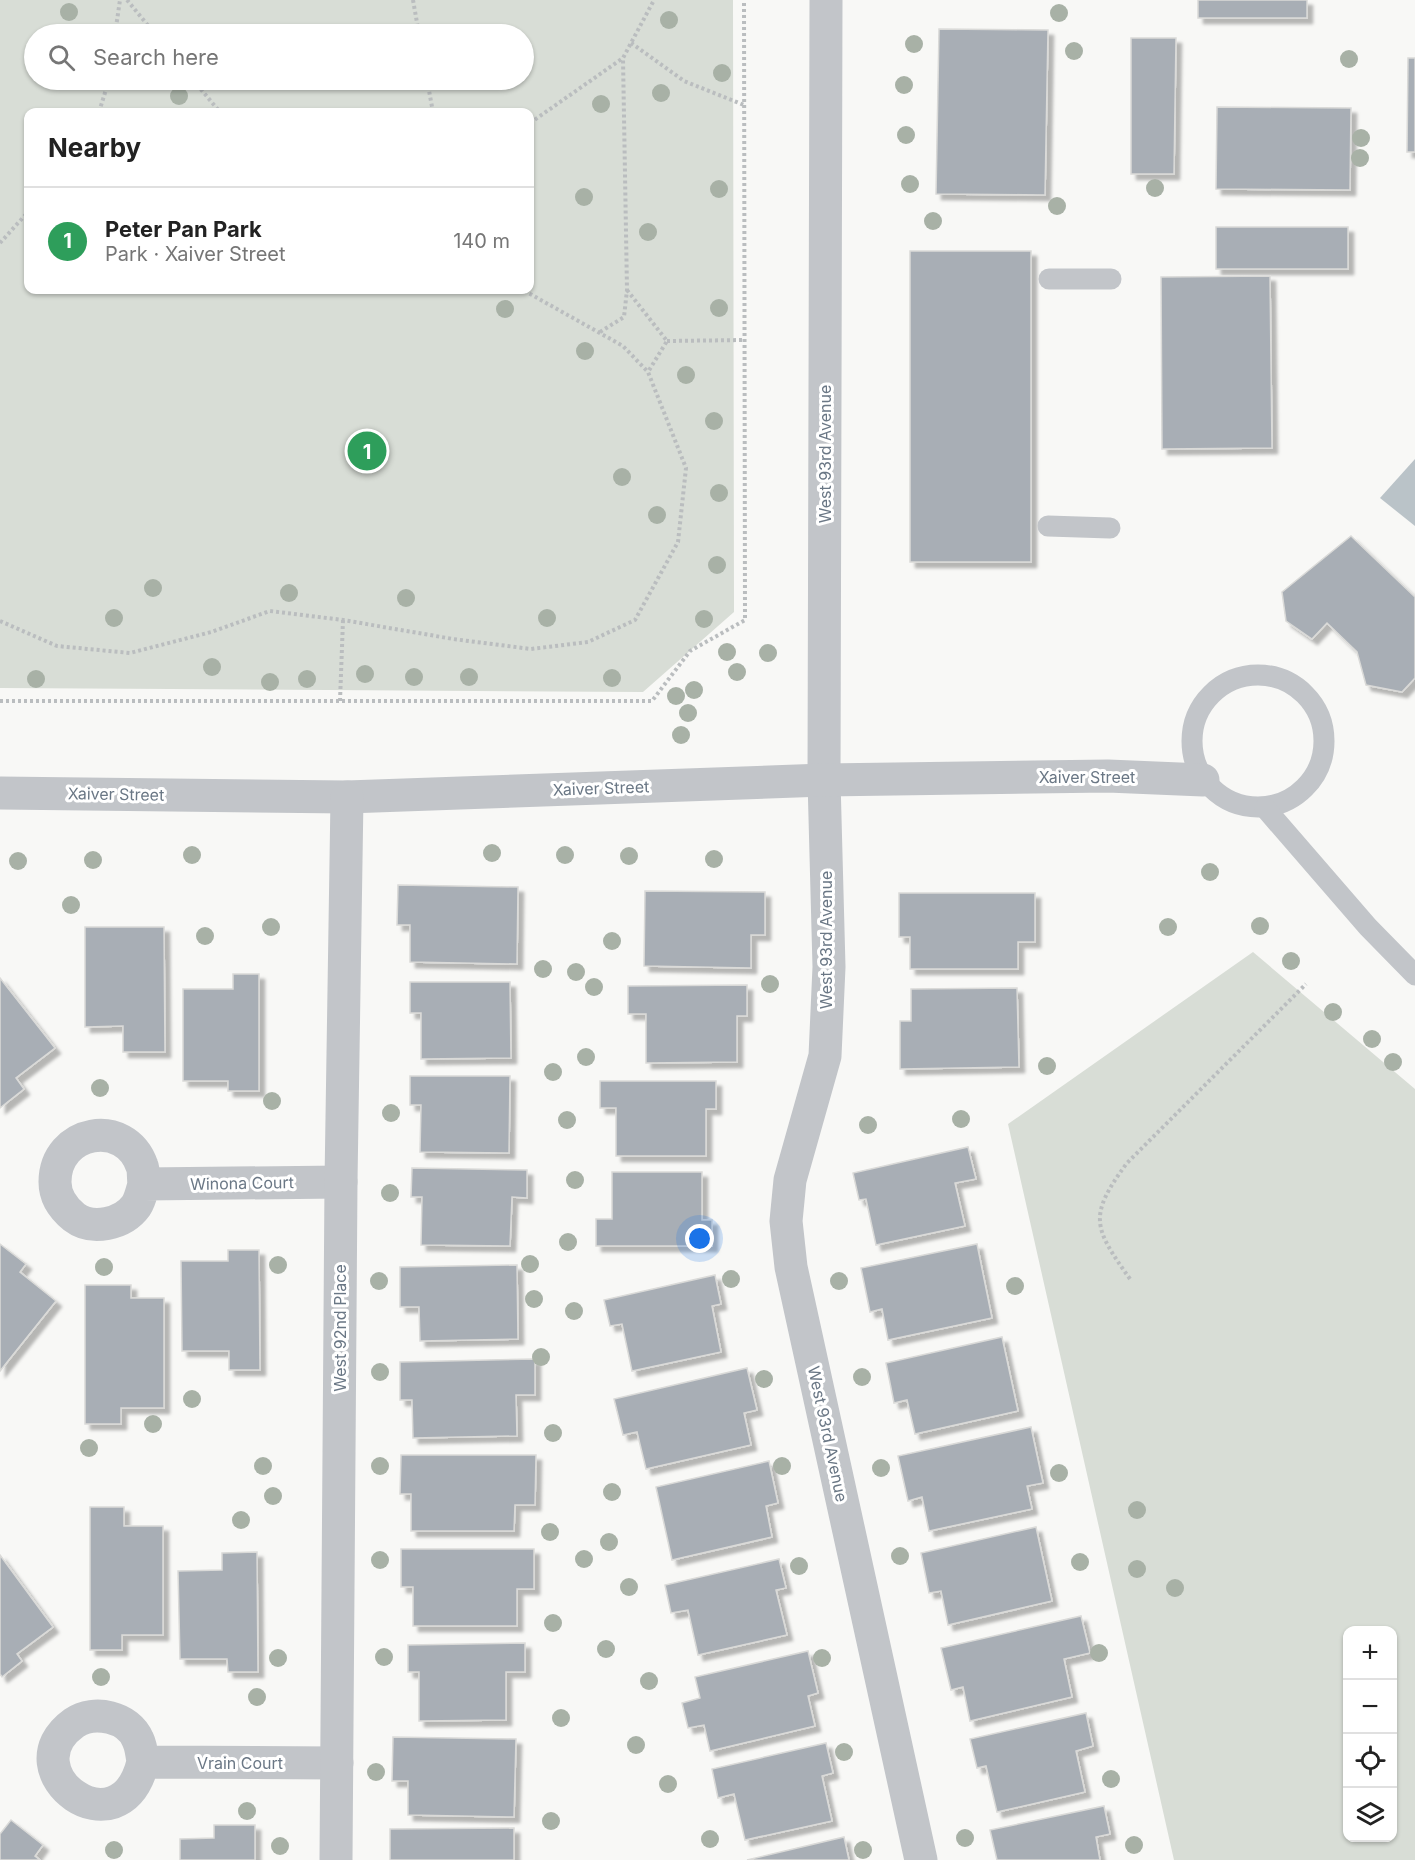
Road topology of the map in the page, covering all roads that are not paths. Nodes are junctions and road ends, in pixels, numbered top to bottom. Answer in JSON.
{"nodes":[{"id":1,"x":826,"y":0,"type":"edge"},
{"id":2,"x":1049,"y":279,"type":"dead end"},
{"id":3,"x":1111,"y":279,"type":"dead end"},
{"id":4,"x":1048,"y":526,"type":"dead end"},
{"id":5,"x":1110,"y":528,"type":"dead end"},
{"id":6,"x":824,"y":780,"type":"junction"},
{"id":7,"x":1203,"y":780,"type":"junction"},
{"id":8,"x":0,"y":793,"type":"edge"},
{"id":9,"x":347,"y":797,"type":"junction"},
{"id":10,"x":1265,"y":808,"type":"junction"},
{"id":11,"x":1415,"y":975,"type":"edge"},
{"id":12,"x":341,"y":1182,"type":"junction"},
{"id":13,"x":144,"y":1184,"type":"dead end"},
{"id":14,"x":143,"y":1762,"type":"dead end"},
{"id":15,"x":337,"y":1763,"type":"junction"},
{"id":16,"x":336,"y":1860,"type":"edge"},
{"id":17,"x":921,"y":1860,"type":"edge"}],
"edges":[{"from":1,"to":6,"type":"street","name":"West 93rd Avenue"},
{"from":2,"to":3,"type":"lane"},
{"from":4,"to":5,"type":"lane"},
{"from":6,"to":7,"type":"street","name":"Xaiver Street"},
{"from":6,"to":9,"type":"street","name":"Xaiver Street"},
{"from":6,"to":17,"type":"street","name":"West 93rd Avenue"},
{"from":7,"to":10,"type":"lane"},
{"from":7,"to":10,"type":"lane"},
{"from":8,"to":9,"type":"street","name":"Xaiver Street"},
{"from":9,"to":12,"type":"street","name":"West 92nd Place"},
{"from":10,"to":11,"type":"lane"},
{"from":12,"to":13,"type":"street","name":"Winona Court"},
{"from":12,"to":15,"type":"street","name":"West 92nd Place"},
{"from":14,"to":15,"type":"street","name":"Vrain Court"},
{"from":15,"to":16,"type":"street","name":"West 92nd Place"}]}
